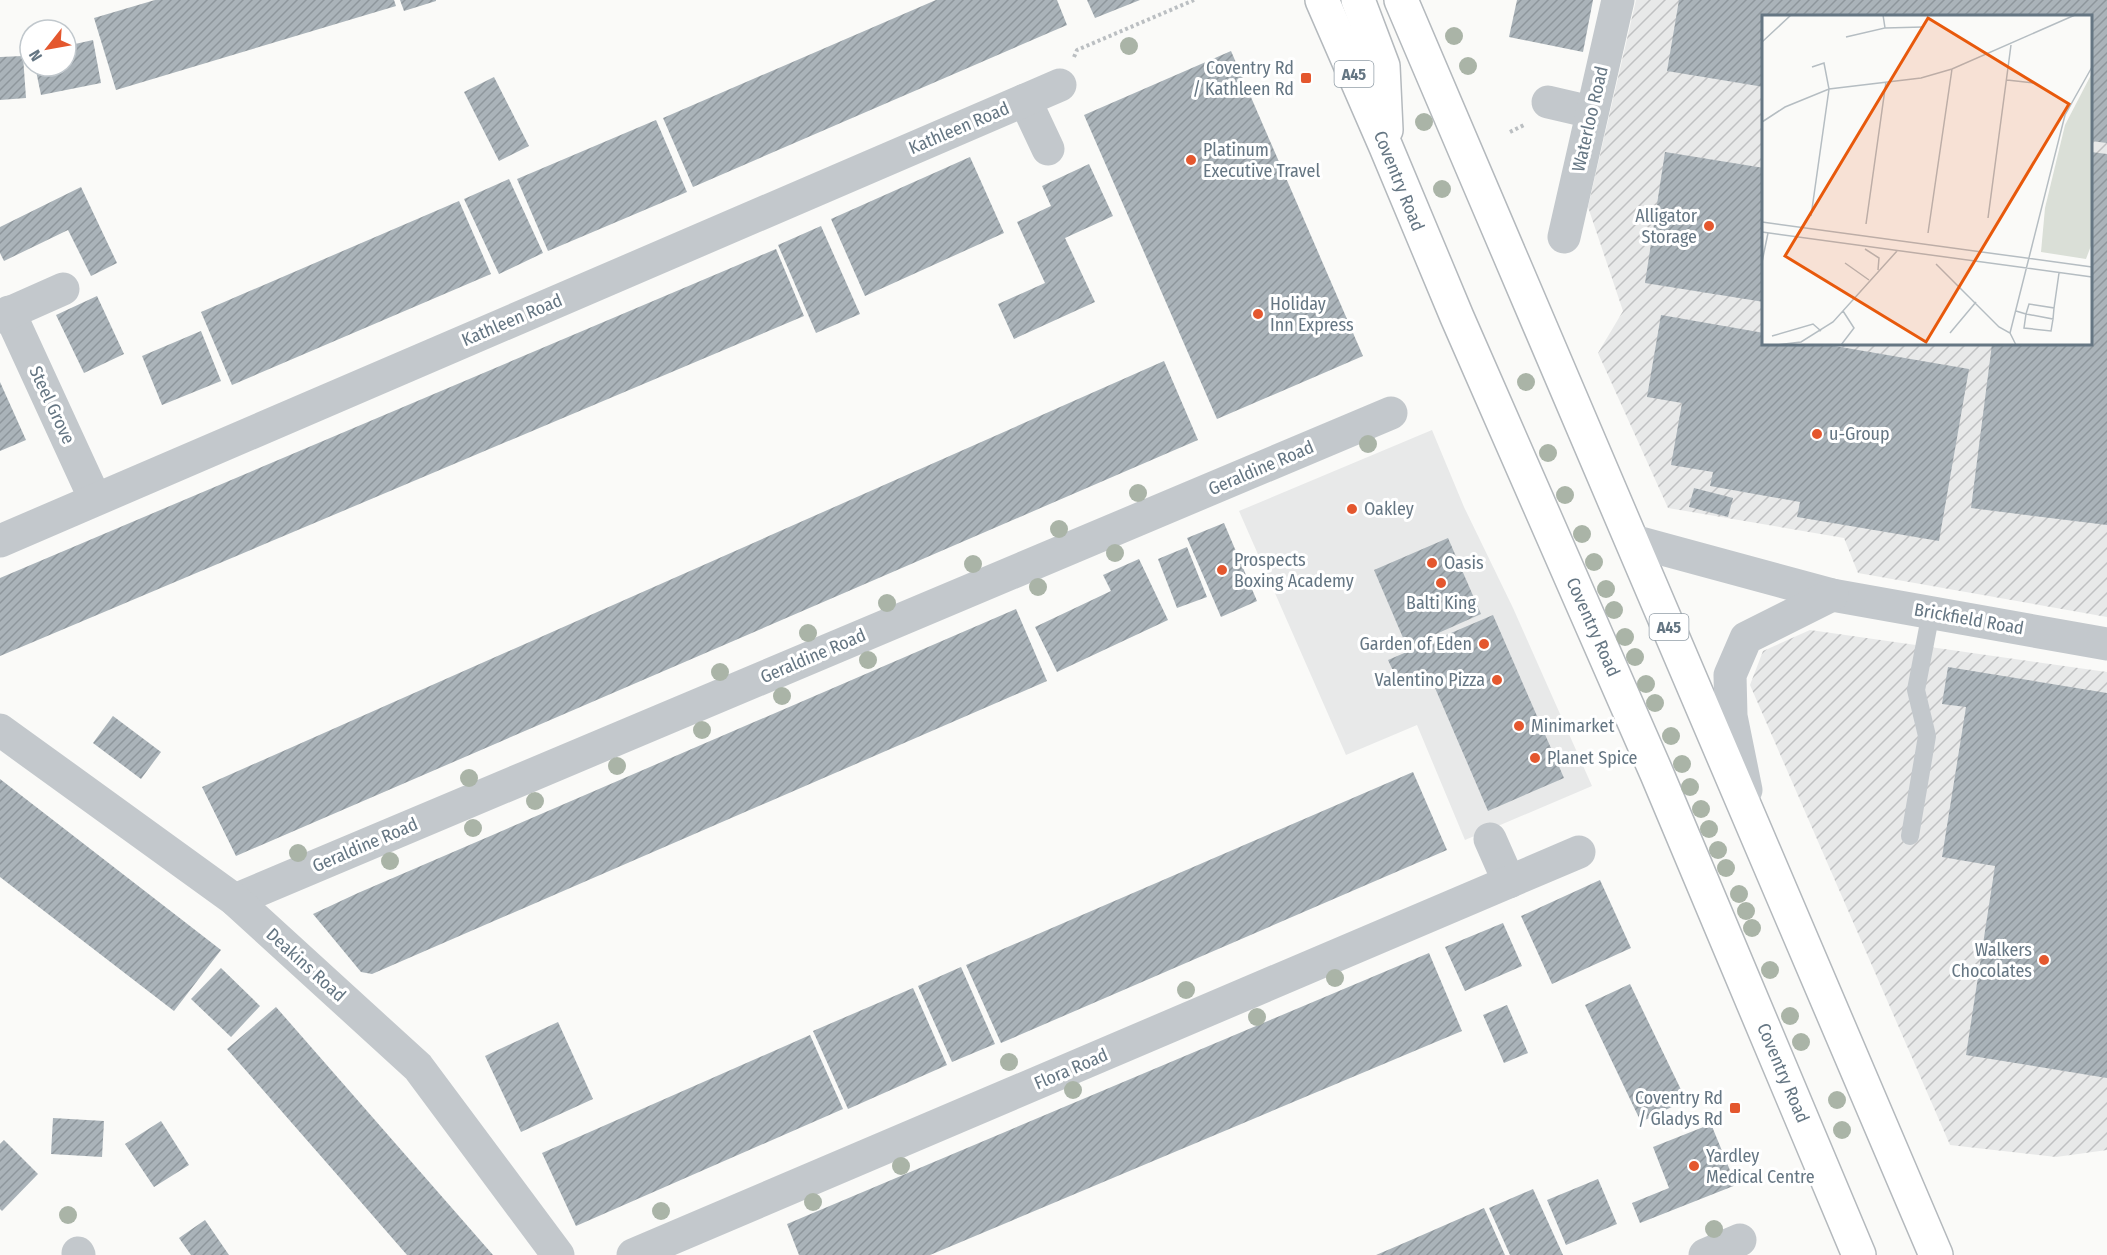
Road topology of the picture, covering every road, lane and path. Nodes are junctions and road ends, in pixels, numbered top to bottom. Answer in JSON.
{"nodes":[{"id":1,"x":1194,"y":0,"type":"edge"},
{"id":2,"x":1322,"y":0,"type":"edge"},
{"id":3,"x":1358,"y":0,"type":"edge"},
{"id":4,"x":1401,"y":0,"type":"edge"},
{"id":5,"x":1618,"y":0,"type":"edge"},
{"id":6,"x":1060,"y":85,"type":"joint"},
{"id":7,"x":1025,"y":100,"type":"junction"},
{"id":8,"x":1548,"y":102,"type":"dead end"},
{"id":9,"x":1591,"y":112,"type":"junction"},
{"id":10,"x":1386,"y":147,"type":"junction"},
{"id":11,"x":1048,"y":149,"type":"dead end"},
{"id":12,"x":1564,"y":237,"type":"dead end"},
{"id":13,"x":63,"y":289,"type":"dead end"},
{"id":14,"x":5,"y":315,"type":"edge"},
{"id":15,"x":1391,"y":413,"type":"dead end"},
{"id":16,"x":95,"y":499,"type":"junction"},
{"id":17,"x":0,"y":541,"type":"edge"},
{"id":18,"x":1633,"y":541,"type":"junction"},
{"id":19,"x":1832,"y":595,"type":"junction"},
{"id":20,"x":1931,"y":612,"type":"junction"},
{"id":21,"x":2107,"y":644,"type":"edge"},
{"id":22,"x":0,"y":730,"type":"edge"},
{"id":23,"x":1753,"y":823,"type":"junction"},
{"id":24,"x":1910,"y":836,"type":"dead end"},
{"id":25,"x":1490,"y":839,"type":"dead end"},
{"id":26,"x":1579,"y":852,"type":"dead end"},
{"id":27,"x":1509,"y":882,"type":"junction"},
{"id":28,"x":235,"y":900,"type":"junction"},
{"id":29,"x":1740,"y":1240,"type":"dead end"},
{"id":30,"x":558,"y":1255,"type":"edge"},
{"id":31,"x":633,"y":1255,"type":"edge"},
{"id":32,"x":1705,"y":1255,"type":"edge"},
{"id":33,"x":1859,"y":1255,"type":"edge"},
{"id":34,"x":1936,"y":1255,"type":"edge"}],
"edges":[{"from":1,"to":6,"type":"path"},
{"from":2,"to":10,"type":"highway","name":"Coventry Road","number":"A45"},
{"from":3,"to":10,"type":"highway"},
{"from":4,"to":18,"type":"highway","number":"A45"},
{"from":5,"to":9,"type":"street","name":"Waterloo Road"},
{"from":6,"to":7,"type":"street","name":"Kathleen Road"},
{"from":7,"to":11,"type":"street","name":"Kathleen Road"},
{"from":7,"to":16,"type":"street","name":"Kathleen Road"},
{"from":8,"to":9,"type":"street"},
{"from":9,"to":12,"type":"street","name":"Waterloo Road"},
{"from":10,"to":33,"type":"highway","name":"Coventry Road","number":"A45"},
{"from":13,"to":14,"type":"street","name":"Steel Grove"},
{"from":14,"to":16,"type":"street","name":"Steel Grove"},
{"from":15,"to":28,"type":"street","name":"Geraldine Road"},
{"from":16,"to":17,"type":"street","name":"Kathleen Road"},
{"from":18,"to":19,"type":"street","name":"Brickfield Road"},
{"from":18,"to":23,"type":"highway","number":"A45"},
{"from":19,"to":20,"type":"street","name":"Brickfield Road"},
{"from":19,"to":23,"type":"street"},
{"from":20,"to":21,"type":"street","name":"Brickfield Road"},
{"from":20,"to":24,"type":"lane"},
{"from":22,"to":28,"type":"street","name":"Deakins Road"},
{"from":23,"to":34,"type":"highway","number":"A45"},
{"from":25,"to":27,"type":"street"},
{"from":26,"to":27,"type":"street","name":"Flora Road"},
{"from":27,"to":31,"type":"street","name":"Flora Road"},
{"from":28,"to":30,"type":"street","name":"Deakins Road"},
{"from":29,"to":32,"type":"street"}]}
